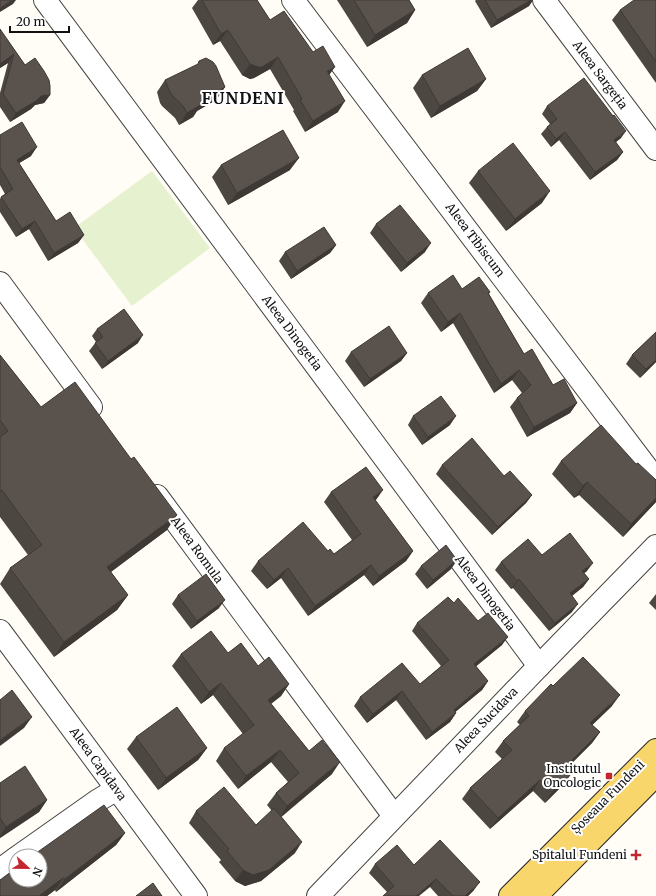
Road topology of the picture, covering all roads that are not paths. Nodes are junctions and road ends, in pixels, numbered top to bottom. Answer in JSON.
{"nodes":[{"id":1,"x":45,"y":0,"type":"edge"},
{"id":2,"x":293,"y":0,"type":"edge"},
{"id":3,"x":544,"y":0,"type":"edge"},
{"id":4,"x":656,"y":149,"type":"edge"},
{"id":5,"x":0,"y":283,"type":"edge"},
{"id":6,"x":104,"y":424,"type":"edge"},
{"id":7,"x":656,"y":480,"type":"edge"},
{"id":8,"x":147,"y":482,"type":"edge"},
{"id":9,"x":656,"y":546,"type":"edge"},
{"id":10,"x":0,"y":631,"type":"edge"},
{"id":11,"x":539,"y":666,"type":"junction"},
{"id":12,"x":656,"y":750,"type":"edge"},
{"id":13,"x":656,"y":775,"type":"edge"},
{"id":14,"x":117,"y":789,"type":"junction"},
{"id":15,"x":394,"y":816,"type":"junction"},
{"id":16,"x":30,"y":848,"type":"edge"},
{"id":17,"x":196,"y":896,"type":"edge"},
{"id":18,"x":318,"y":896,"type":"edge"},
{"id":19,"x":510,"y":896,"type":"edge"},
{"id":20,"x":536,"y":896,"type":"edge"}],
"edges":[{"from":1,"to":11,"type":"street","name":"Aleea Dinogetia"},
{"from":2,"to":7,"type":"street","name":"Aleea Tibiscum"},
{"from":3,"to":4,"type":"street","name":"Aleea Sargeția"},
{"from":5,"to":6,"type":"street"},
{"from":8,"to":15,"type":"street","name":"Aleea Romula"},
{"from":9,"to":11,"type":"street","name":"Aleea Sucidava"},
{"from":10,"to":14,"type":"street","name":"Aleea Capidava"},
{"from":11,"to":15,"type":"street","name":"Aleea Sucidava"},
{"from":12,"to":19,"type":"main road","name":"Șoseaua Fundeni"},
{"from":13,"to":20,"type":"main road","name":"Șoseaua Fundeni"},
{"from":14,"to":16,"type":"street"},
{"from":14,"to":17,"type":"street","name":"Aleea Capidava"},
{"from":15,"to":18,"type":"street","name":"Aleea Sucidava"}]}
